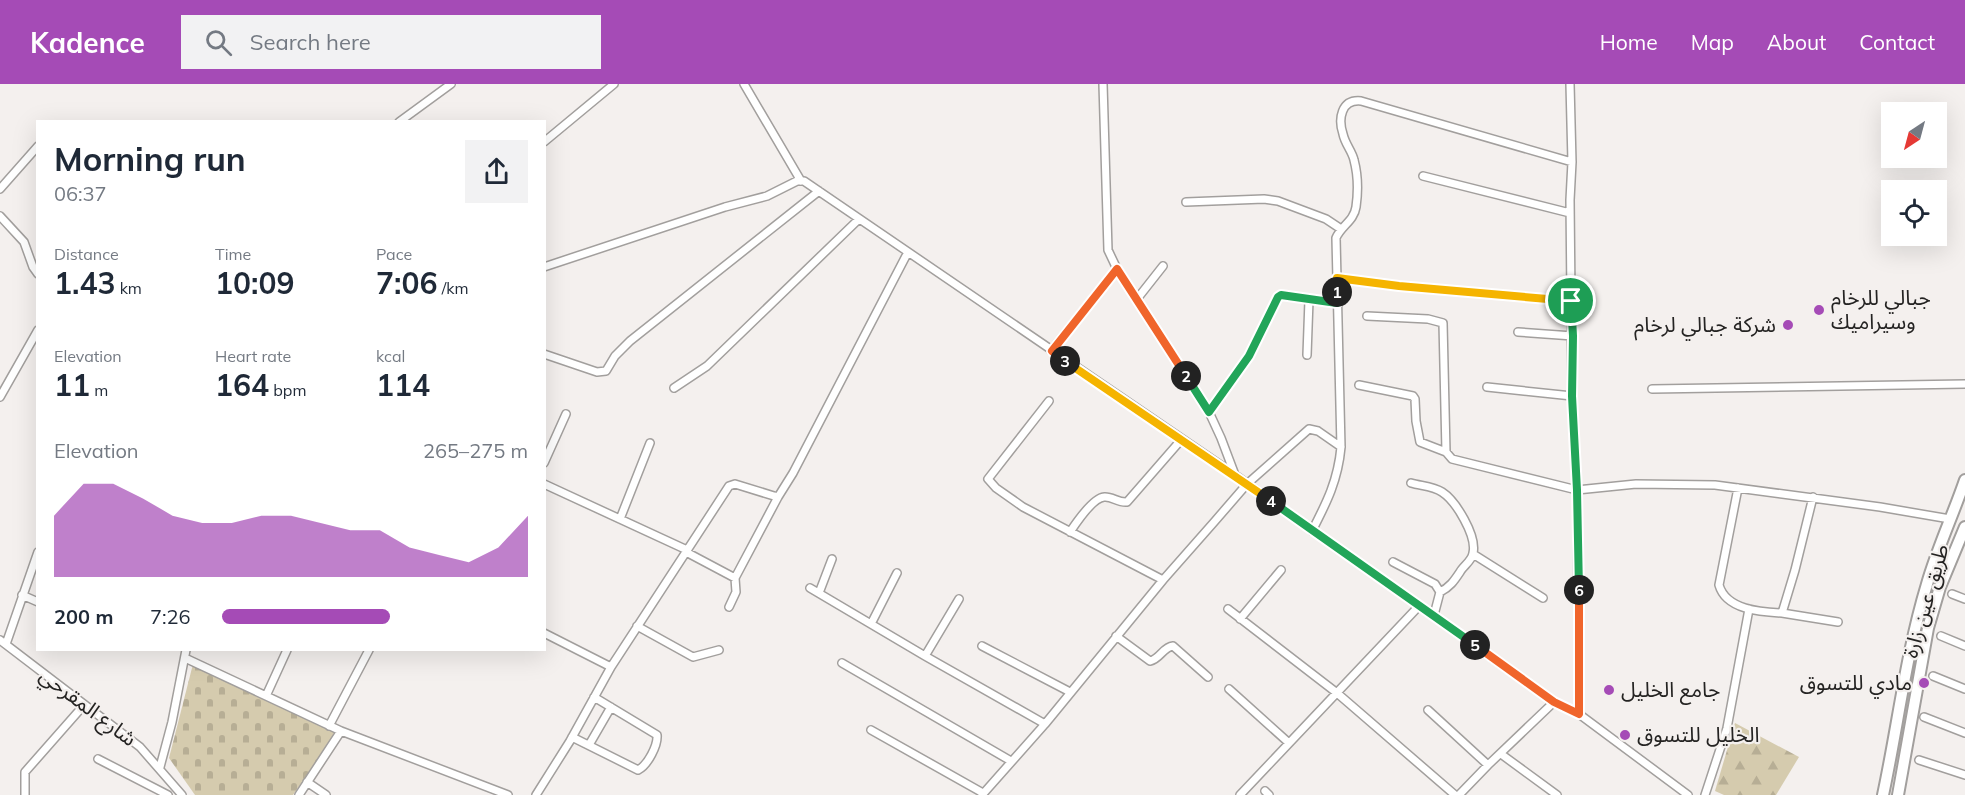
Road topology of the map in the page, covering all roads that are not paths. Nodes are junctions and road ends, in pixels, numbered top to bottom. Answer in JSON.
{"nodes":[{"id":1,"x":451,"y":84,"type":"edge"},
{"id":2,"x":614,"y":84,"type":"edge"},
{"id":3,"x":744,"y":84,"type":"edge"},
{"id":4,"x":1103,"y":84,"type":"edge"},
{"id":5,"x":1570,"y":84,"type":"edge"},
{"id":6,"x":402,"y":120,"type":"edge"},
{"id":7,"x":546,"y":140,"type":"edge"},
{"id":8,"x":36,"y":148,"type":"edge"},
{"id":9,"x":1572,"y":162,"type":"junction"},
{"id":10,"x":1423,"y":176,"type":"dead end"},
{"id":11,"x":801,"y":180,"type":"junction"},
{"id":12,"x":0,"y":189,"type":"edge"},
{"id":13,"x":819,"y":191,"type":"junction"},
{"id":14,"x":1186,"y":202,"type":"dead end"},
{"id":15,"x":1570,"y":213,"type":"junction"},
{"id":16,"x":0,"y":216,"type":"edge"},
{"id":17,"x":860,"y":219,"type":"junction"},
{"id":18,"x":1341,"y":229,"type":"junction"},
{"id":19,"x":908,"y":252,"type":"junction"},
{"id":20,"x":546,"y":266,"type":"edge"},
{"id":21,"x":1163,"y":266,"type":"dead end"},
{"id":22,"x":1117,"y":269,"type":"junction"},
{"id":23,"x":36,"y":271,"type":"edge"},
{"id":24,"x":1337,"y":278,"type":"junction"},
{"id":25,"x":1137,"y":299,"type":"junction"},
{"id":26,"x":1309,"y":300,"type":"junction"},
{"id":27,"x":1571,"y":301,"type":"junction"},
{"id":28,"x":1337,"y":303,"type":"junction"},
{"id":29,"x":1367,"y":316,"type":"dead end"},
{"id":30,"x":1518,"y":332,"type":"dead end"},
{"id":31,"x":36,"y":334,"type":"edge"},
{"id":32,"x":1573,"y":336,"type":"junction"},
{"id":33,"x":1052,"y":351,"type":"junction"},
{"id":34,"x":546,"y":355,"type":"edge"},
{"id":35,"x":1307,"y":355,"type":"dead end"},
{"id":36,"x":1965,"y":384,"type":"edge"},
{"id":37,"x":1359,"y":385,"type":"dead end"},
{"id":38,"x":1487,"y":387,"type":"dead end"},
{"id":39,"x":674,"y":388,"type":"dead end"},
{"id":40,"x":1652,"y":389,"type":"dead end"},
{"id":41,"x":1572,"y":396,"type":"junction"},
{"id":42,"x":0,"y":397,"type":"edge"},
{"id":43,"x":1049,"y":401,"type":"dead end"},
{"id":44,"x":1209,"y":412,"type":"junction"},
{"id":45,"x":566,"y":414,"type":"dead end"},
{"id":46,"x":1181,"y":440,"type":"junction"},
{"id":47,"x":650,"y":443,"type":"dead end"},
{"id":48,"x":1341,"y":447,"type":"junction"},
{"id":49,"x":1446,"y":452,"type":"junction"},
{"id":50,"x":546,"y":459,"type":"edge"},
{"id":51,"x":1234,"y":475,"type":"junction"},
{"id":52,"x":1965,"y":480,"type":"edge"},
{"id":53,"x":1410,"y":483,"type":"dead end"},
{"id":54,"x":1247,"y":484,"type":"junction"},
{"id":55,"x":546,"y":485,"type":"edge"},
{"id":56,"x":1738,"y":488,"type":"junction"},
{"id":57,"x":1577,"y":490,"type":"junction"},
{"id":58,"x":778,"y":497,"type":"junction"},
{"id":59,"x":1813,"y":498,"type":"junction"},
{"id":60,"x":620,"y":519,"type":"junction"},
{"id":61,"x":1950,"y":519,"type":"junction"},
{"id":62,"x":1965,"y":527,"type":"edge"},
{"id":63,"x":1312,"y":531,"type":"junction"},
{"id":64,"x":1070,"y":532,"type":"junction"},
{"id":65,"x":1961,"y":549,"type":"edge"},
{"id":66,"x":686,"y":551,"type":"junction"},
{"id":67,"x":1473,"y":554,"type":"junction"},
{"id":68,"x":36,"y":557,"type":"edge"},
{"id":69,"x":832,"y":560,"type":"dead end"},
{"id":70,"x":1393,"y":562,"type":"dead end"},
{"id":71,"x":1281,"y":570,"type":"dead end"},
{"id":72,"x":897,"y":573,"type":"dead end"},
{"id":73,"x":735,"y":578,"type":"junction"},
{"id":74,"x":1163,"y":580,"type":"junction"},
{"id":75,"x":810,"y":588,"type":"dead end"},
{"id":76,"x":1440,"y":592,"type":"junction"},
{"id":77,"x":819,"y":593,"type":"junction"},
{"id":78,"x":1952,"y":594,"type":"dead end"},
{"id":79,"x":22,"y":595,"type":"junction"},
{"id":80,"x":1543,"y":598,"type":"dead end"},
{"id":81,"x":959,"y":599,"type":"dead end"},
{"id":82,"x":1965,"y":599,"type":"edge"},
{"id":83,"x":36,"y":601,"type":"edge"},
{"id":84,"x":1419,"y":606,"type":"junction"},
{"id":85,"x":729,"y":607,"type":"dead end"},
{"id":86,"x":1228,"y":609,"type":"dead end"},
{"id":87,"x":1749,"y":609,"type":"junction"},
{"id":88,"x":1782,"y":613,"type":"junction"},
{"id":89,"x":1434,"y":615,"type":"junction"},
{"id":90,"x":1240,"y":619,"type":"junction"},
{"id":91,"x":1838,"y":622,"type":"dead end"},
{"id":92,"x":872,"y":624,"type":"junction"},
{"id":93,"x":637,"y":626,"type":"junction"},
{"id":94,"x":546,"y":634,"type":"edge"},
{"id":95,"x":1116,"y":636,"type":"junction"},
{"id":96,"x":1941,"y":636,"type":"dead end"},
{"id":97,"x":3,"y":642,"type":"edge"},
{"id":98,"x":982,"y":646,"type":"dead end"},
{"id":99,"x":1965,"y":646,"type":"edge"},
{"id":100,"x":719,"y":650,"type":"dead end"},
{"id":101,"x":186,"y":651,"type":"edge"},
{"id":102,"x":287,"y":651,"type":"edge"},
{"id":103,"x":368,"y":651,"type":"edge"},
{"id":104,"x":925,"y":656,"type":"junction"},
{"id":105,"x":185,"y":658,"type":"junction"},
{"id":106,"x":842,"y":663,"type":"dead end"},
{"id":107,"x":611,"y":667,"type":"junction"},
{"id":108,"x":1933,"y":676,"type":"dead end"},
{"id":109,"x":1208,"y":677,"type":"dead end"},
{"id":110,"x":1229,"y":689,"type":"dead end"},
{"id":111,"x":1965,"y":689,"type":"edge"},
{"id":112,"x":1070,"y":692,"type":"junction"},
{"id":113,"x":1337,"y":693,"type":"junction"},
{"id":114,"x":266,"y":696,"type":"junction"},
{"id":115,"x":594,"y":697,"type":"junction"},
{"id":116,"x":1554,"y":702,"type":"junction"},
{"id":117,"x":84,"y":705,"type":"junction"},
{"id":118,"x":611,"y":706,"type":"junction"},
{"id":119,"x":1428,"y":710,"type":"dead end"},
{"id":120,"x":1579,"y":714,"type":"junction"},
{"id":121,"x":1924,"y":717,"type":"dead end"},
{"id":122,"x":1045,"y":724,"type":"junction"},
{"id":123,"x":329,"y":726,"type":"junction"},
{"id":124,"x":871,"y":730,"type":"dead end"},
{"id":125,"x":341,"y":731,"type":"junction"},
{"id":126,"x":1965,"y":734,"type":"edge"},
{"id":127,"x":572,"y":736,"type":"junction"},
{"id":128,"x":1289,"y":743,"type":"junction"},
{"id":129,"x":589,"y":745,"type":"junction"},
{"id":130,"x":1501,"y":754,"type":"junction"},
{"id":131,"x":98,"y":759,"type":"dead end"},
{"id":132,"x":1919,"y":760,"type":"dead end"},
{"id":133,"x":1011,"y":761,"type":"junction"},
{"id":134,"x":1488,"y":765,"type":"junction"},
{"id":135,"x":160,"y":768,"type":"junction"},
{"id":136,"x":1965,"y":775,"type":"edge"},
{"id":137,"x":308,"y":782,"type":"junction"},
{"id":138,"x":983,"y":794,"type":"edge"},
{"id":139,"x":25,"y":795,"type":"edge"},
{"id":140,"x":168,"y":795,"type":"edge"},
{"id":141,"x":182,"y":795,"type":"edge"},
{"id":142,"x":299,"y":795,"type":"edge"},
{"id":143,"x":326,"y":795,"type":"edge"},
{"id":144,"x":508,"y":795,"type":"edge"},
{"id":145,"x":536,"y":795,"type":"edge"},
{"id":146,"x":1240,"y":795,"type":"edge"},
{"id":147,"x":1457,"y":795,"type":"edge"},
{"id":148,"x":1557,"y":795,"type":"edge"},
{"id":149,"x":1688,"y":795,"type":"edge"},
{"id":150,"x":1705,"y":795,"type":"edge"},
{"id":151,"x":1883,"y":795,"type":"edge"},
{"id":152,"x":1898,"y":795,"type":"edge"}],
"edges":[{"from":1,"to":6,"type":"street"},
{"from":2,"to":7,"type":"street"},
{"from":3,"to":11,"type":"street"},
{"from":4,"to":22,"type":"street"},
{"from":5,"to":9,"type":"street"},
{"from":8,"to":12,"type":"street"},
{"from":9,"to":15,"type":"street"},
{"from":9,"to":18,"type":"street"},
{"from":10,"to":15,"type":"street"},
{"from":11,"to":13,"type":"street"},
{"from":11,"to":20,"type":"street"},
{"from":13,"to":17,"type":"street"},
{"from":13,"to":34,"type":"street"},
{"from":14,"to":18,"type":"street"},
{"from":15,"to":27,"type":"street"},
{"from":16,"to":23,"type":"street"},
{"from":17,"to":19,"type":"street"},
{"from":17,"to":39,"type":"street"},
{"from":18,"to":24,"type":"street"},
{"from":19,"to":33,"type":"street"},
{"from":19,"to":58,"type":"street"},
{"from":21,"to":25,"type":"street"},
{"from":22,"to":25,"type":"street"},
{"from":22,"to":33,"type":"street"},
{"from":24,"to":27,"type":"street"},
{"from":24,"to":28,"type":"street"},
{"from":25,"to":44,"type":"street"},
{"from":26,"to":28,"type":"street"},
{"from":26,"to":35,"type":"street"},
{"from":26,"to":44,"type":"street"},
{"from":27,"to":32,"type":"street"},
{"from":28,"to":48,"type":"street"},
{"from":29,"to":49,"type":"street"},
{"from":30,"to":32,"type":"street"},
{"from":31,"to":42,"type":"street"},
{"from":32,"to":41,"type":"street"},
{"from":33,"to":46,"type":"street"},
{"from":36,"to":40,"type":"street"},
{"from":37,"to":49,"type":"street"},
{"from":38,"to":41,"type":"street"},
{"from":41,"to":57,"type":"street"},
{"from":43,"to":64,"type":"street"},
{"from":44,"to":51,"type":"street"},
{"from":45,"to":50,"type":"street"},
{"from":46,"to":51,"type":"street"},
{"from":46,"to":64,"type":"street"},
{"from":47,"to":60,"type":"street"},
{"from":48,"to":54,"type":"street"},
{"from":48,"to":63,"type":"street"},
{"from":49,"to":57,"type":"street"},
{"from":51,"to":54,"type":"street"},
{"from":52,"to":61,"type":"main road","name":"طريق عين زارة"},
{"from":53,"to":67,"type":"street"},
{"from":54,"to":63,"type":"street"},
{"from":54,"to":74,"type":"street"},
{"from":55,"to":60,"type":"street"},
{"from":56,"to":57,"type":"street"},
{"from":56,"to":59,"type":"street"},
{"from":56,"to":87,"type":"street"},
{"from":57,"to":120,"type":"street"},
{"from":58,"to":66,"type":"street"},
{"from":58,"to":73,"type":"street"},
{"from":59,"to":61,"type":"street"},
{"from":59,"to":88,"type":"street"},
{"from":60,"to":66,"type":"street"},
{"from":61,"to":151,"type":"main road","name":"طريق عين زارة"},
{"from":62,"to":65,"type":"main road","name":"طريق عين زارة"},
{"from":63,"to":84,"type":"street"},
{"from":64,"to":74,"type":"street"},
{"from":65,"to":152,"type":"main road","name":"طريق عين زارة"},
{"from":66,"to":73,"type":"street"},
{"from":66,"to":93,"type":"street"},
{"from":67,"to":76,"type":"street"},
{"from":67,"to":80,"type":"street"},
{"from":68,"to":79,"type":"street","name":"شارع المقرحي"},
{"from":69,"to":77,"type":"street"},
{"from":70,"to":76,"type":"street"},
{"from":71,"to":90,"type":"street"},
{"from":72,"to":92,"type":"street"},
{"from":73,"to":85,"type":"street"},
{"from":74,"to":95,"type":"street"},
{"from":75,"to":77,"type":"street"},
{"from":76,"to":89,"type":"street"},
{"from":77,"to":92,"type":"street"},
{"from":78,"to":82,"type":"street"},
{"from":79,"to":83,"type":"street"},
{"from":79,"to":97,"type":"street","name":"شارع المقرحي"},
{"from":81,"to":104,"type":"street"},
{"from":84,"to":89,"type":"street"},
{"from":84,"to":113,"type":"street"},
{"from":86,"to":90,"type":"street"},
{"from":87,"to":88,"type":"street"},
{"from":87,"to":150,"type":"street"},
{"from":88,"to":91,"type":"street"},
{"from":89,"to":116,"type":"street"},
{"from":90,"to":113,"type":"street"},
{"from":92,"to":104,"type":"street"},
{"from":93,"to":100,"type":"street"},
{"from":93,"to":107,"type":"street"},
{"from":94,"to":107,"type":"street"},
{"from":95,"to":109,"type":"street"},
{"from":95,"to":112,"type":"street"},
{"from":96,"to":99,"type":"street"},
{"from":97,"to":117,"type":"street","name":"شارع المقرحي"},
{"from":98,"to":112,"type":"street"},
{"from":101,"to":105,"type":"street"},
{"from":102,"to":114,"type":"street"},
{"from":103,"to":123,"type":"street"},
{"from":104,"to":122,"type":"street"},
{"from":105,"to":114,"type":"street"},
{"from":105,"to":135,"type":"street"},
{"from":106,"to":133,"type":"street"},
{"from":107,"to":115,"type":"street"},
{"from":108,"to":111,"type":"street"},
{"from":110,"to":128,"type":"street"},
{"from":112,"to":122,"type":"street"},
{"from":113,"to":128,"type":"street"},
{"from":113,"to":147,"type":"street"},
{"from":114,"to":123,"type":"street"},
{"from":115,"to":118,"type":"street"},
{"from":115,"to":127,"type":"street"},
{"from":116,"to":120,"type":"street"},
{"from":116,"to":130,"type":"street"},
{"from":117,"to":135,"type":"street","name":"شارع المقرحي"},
{"from":117,"to":139,"type":"street"},
{"from":118,"to":129,"type":"street"},
{"from":118,"to":129,"type":"street"},
{"from":119,"to":134,"type":"street"},
{"from":120,"to":149,"type":"street"},
{"from":121,"to":126,"type":"street"},
{"from":122,"to":133,"type":"street"},
{"from":123,"to":125,"type":"street"},
{"from":124,"to":138,"type":"street"},
{"from":125,"to":137,"type":"street"},
{"from":125,"to":144,"type":"street"},
{"from":127,"to":129,"type":"street"},
{"from":127,"to":145,"type":"street"},
{"from":128,"to":146,"type":"street"},
{"from":130,"to":134,"type":"street"},
{"from":130,"to":148,"type":"street"},
{"from":131,"to":140,"type":"street"},
{"from":132,"to":136,"type":"street"},
{"from":133,"to":138,"type":"street"},
{"from":134,"to":147,"type":"street"},
{"from":135,"to":141,"type":"street","name":"شارع المقرحي"},
{"from":137,"to":142,"type":"street"},
{"from":137,"to":143,"type":"street"}]}
